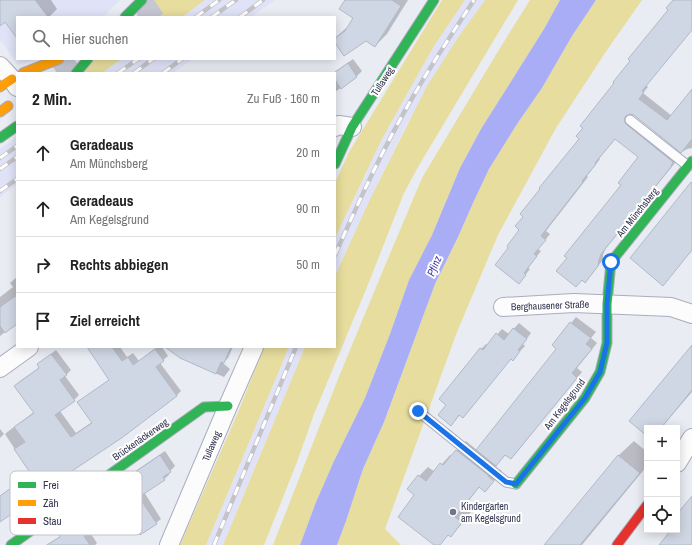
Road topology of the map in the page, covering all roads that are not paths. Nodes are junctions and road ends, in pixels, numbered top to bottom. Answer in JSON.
{"nodes":[{"id":1,"x":142,"y":0,"type":"edge"},
{"id":2,"x":434,"y":0,"type":"edge"},
{"id":3,"x":126,"y":16,"type":"edge"},
{"id":4,"x":56,"y":60,"type":"edge"},
{"id":5,"x":87,"y":60,"type":"edge"},
{"id":6,"x":26,"y":72,"type":"edge"},
{"id":7,"x":77,"y":72,"type":"edge"},
{"id":8,"x":8,"y":106,"type":"dead end"},
{"id":9,"x":0,"y":112,"type":"edge"},
{"id":10,"x":630,"y":120,"type":"dead end"},
{"id":11,"x":16,"y":127,"type":"edge"},
{"id":12,"x":344,"y":127,"type":"edge"},
{"id":13,"x":0,"y":138,"type":"edge"},
{"id":14,"x":336,"y":160,"type":"edge"},
{"id":15,"x":690,"y":164,"type":"edge"},
{"id":16,"x":607,"y":304,"type":"junction"},
{"id":17,"x":503,"y":307,"type":"dead end"},
{"id":18,"x":692,"y":314,"type":"edge"},
{"id":19,"x":28,"y":348,"type":"edge"},
{"id":20,"x":254,"y":348,"type":"edge"},
{"id":21,"x":0,"y":368,"type":"edge"},
{"id":22,"x":228,"y":406,"type":"junction"},
{"id":23,"x":418,"y":411,"type":"dead end"},
{"id":24,"x":692,"y":438,"type":"edge"},
{"id":25,"x":678,"y":461,"type":"edge"},
{"id":26,"x":114,"y":471,"type":"edge"},
{"id":27,"x":516,"y":484,"type":"joint"},
{"id":28,"x":644,"y":509,"type":"edge"},
{"id":29,"x":25,"y":535,"type":"edge"},
{"id":30,"x":11,"y":545,"type":"edge"},
{"id":31,"x":169,"y":545,"type":"edge"},
{"id":32,"x":617,"y":545,"type":"edge"}],
"edges":[{"from":1,"to":3,"type":"main road"},
{"from":2,"to":12,"type":"main road","name":"Tullaweg"},
{"from":4,"to":6,"type":"main road"},
{"from":5,"to":7,"type":"main road"},
{"from":8,"to":9,"type":"main road"},
{"from":10,"to":15,"type":"lane"},
{"from":11,"to":13,"type":"main road"},
{"from":12,"to":14,"type":"main road","name":"Tullaweg"},
{"from":15,"to":16,"type":"main road","name":"Am Münchsberg"},
{"from":16,"to":17,"type":"street","name":"Berghausener Straße"},
{"from":16,"to":18,"type":"street","name":"Berghausener Straße"},
{"from":16,"to":27,"type":"main road","name":"Am Kegelsgrund"},
{"from":19,"to":21,"type":"street"},
{"from":20,"to":22,"type":"street","name":"Tullaweg"},
{"from":22,"to":26,"type":"main road","name":"Brückenäckerweg"},
{"from":22,"to":31,"type":"street","name":"Tullaweg"},
{"from":23,"to":27,"type":"lane"},
{"from":24,"to":25,"type":"street"},
{"from":28,"to":32,"type":"main road"},
{"from":29,"to":30,"type":"main road","name":"Brückenäckerweg"}]}
